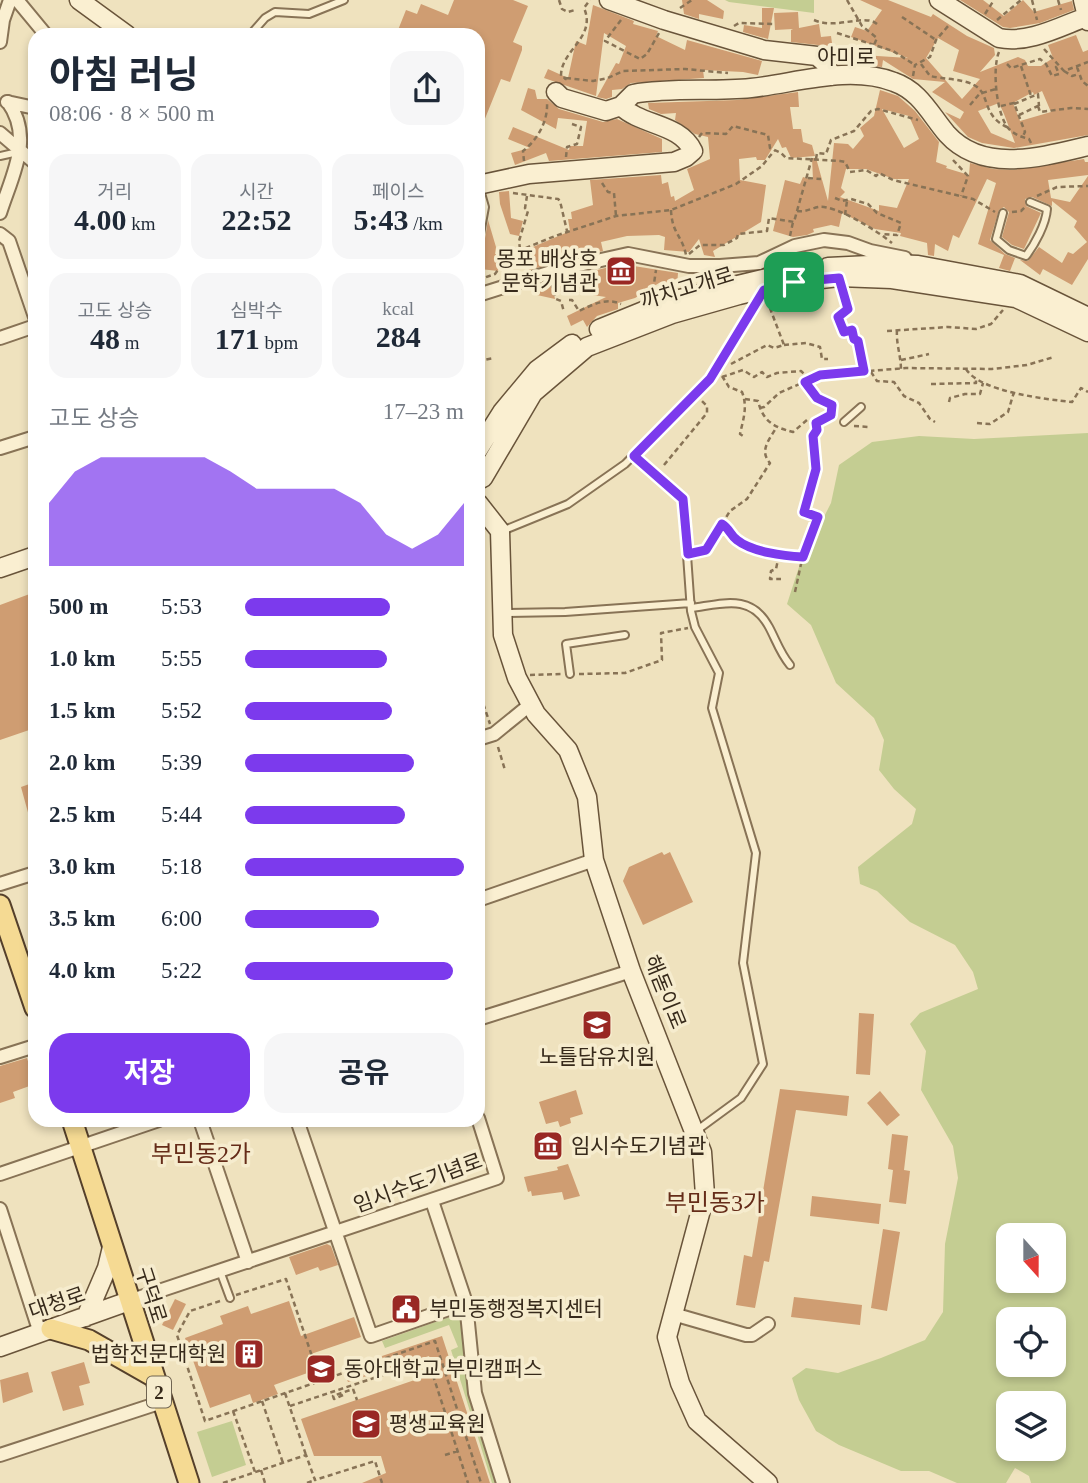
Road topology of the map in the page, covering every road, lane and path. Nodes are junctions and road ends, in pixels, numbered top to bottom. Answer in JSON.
{"nodes":[{"id":1,"x":10,"y":0,"type":"edge"},
{"id":2,"x":17,"y":0,"type":"edge"},
{"id":3,"x":79,"y":0,"type":"edge"},
{"id":4,"x":344,"y":0,"type":"edge"},
{"id":5,"x":559,"y":0,"type":"edge"},
{"id":6,"x":847,"y":0,"type":"edge"},
{"id":7,"x":939,"y":0,"type":"edge"},
{"id":8,"x":1021,"y":0,"type":"edge"},
{"id":9,"x":1032,"y":0,"type":"edge"},
{"id":10,"x":617,"y":3,"type":"edge"},
{"id":11,"x":575,"y":10,"type":"dead end"},
{"id":12,"x":958,"y":12,"type":"junction"},
{"id":13,"x":1086,"y":13,"type":"edge"},
{"id":14,"x":902,"y":18,"type":"dead end"},
{"id":15,"x":664,"y":20,"type":"junction"},
{"id":16,"x":814,"y":20,"type":"dead end"},
{"id":17,"x":860,"y":20,"type":"junction"},
{"id":18,"x":775,"y":24,"type":"dead end"},
{"id":19,"x":877,"y":24,"type":"dead end"},
{"id":20,"x":40,"y":28,"type":"edge"},
{"id":21,"x":117,"y":28,"type":"edge"},
{"id":22,"x":256,"y":28,"type":"edge"},
{"id":23,"x":989,"y":32,"type":"junction"},
{"id":24,"x":837,"y":33,"type":"dead end"},
{"id":25,"x":1036,"y":35,"type":"junction"},
{"id":26,"x":724,"y":39,"type":"junction"},
{"id":27,"x":936,"y":40,"type":"junction"},
{"id":28,"x":0,"y":42,"type":"edge"},
{"id":29,"x":874,"y":46,"type":"junction"},
{"id":30,"x":1009,"y":52,"type":"dead end"},
{"id":31,"x":1088,"y":62,"type":"edge"},
{"id":32,"x":920,"y":64,"type":"junction"},
{"id":33,"x":1007,"y":64,"type":"dead end"},
{"id":34,"x":915,"y":65,"type":"junction"},
{"id":35,"x":1021,"y":66,"type":"junction"},
{"id":36,"x":1059,"y":66,"type":"junction"},
{"id":37,"x":1077,"y":67,"type":"junction"},
{"id":38,"x":1064,"y":71,"type":"junction"},
{"id":39,"x":734,"y":74,"type":"dead end"},
{"id":40,"x":1079,"y":75,"type":"junction"},
{"id":41,"x":831,"y":76,"type":"junction"},
{"id":42,"x":561,"y":85,"type":"joint"},
{"id":43,"x":1088,"y":86,"type":"edge"},
{"id":44,"x":909,"y":89,"type":"junction"},
{"id":45,"x":996,"y":89,"type":"junction"},
{"id":46,"x":982,"y":92,"type":"junction"},
{"id":47,"x":1032,"y":97,"type":"junction"},
{"id":48,"x":4,"y":101,"type":"edge"},
{"id":49,"x":1014,"y":104,"type":"junction"},
{"id":50,"x":970,"y":105,"type":"dead end"},
{"id":51,"x":28,"y":106,"type":"edge"},
{"id":52,"x":621,"y":106,"type":"junction"},
{"id":53,"x":1000,"y":106,"type":"junction"},
{"id":54,"x":1038,"y":106,"type":"junction"},
{"id":55,"x":1088,"y":109,"type":"edge"},
{"id":56,"x":1019,"y":115,"type":"junction"},
{"id":57,"x":572,"y":124,"type":"dead end"},
{"id":58,"x":925,"y":124,"type":"dead end"},
{"id":59,"x":1007,"y":127,"type":"junction"},
{"id":60,"x":0,"y":133,"type":"edge"},
{"id":61,"x":1022,"y":138,"type":"junction"},
{"id":62,"x":689,"y":142,"type":"junction"},
{"id":63,"x":1088,"y":146,"type":"edge"},
{"id":64,"x":20,"y":151,"type":"junction"},
{"id":65,"x":774,"y":151,"type":"junction"},
{"id":66,"x":949,"y":154,"type":"dead end"},
{"id":67,"x":0,"y":156,"type":"edge"},
{"id":68,"x":1036,"y":156,"type":"junction"},
{"id":69,"x":28,"y":157,"type":"edge"},
{"id":70,"x":814,"y":159,"type":"junction"},
{"id":71,"x":600,"y":169,"type":"junction"},
{"id":72,"x":565,"y":171,"type":"junction"},
{"id":73,"x":808,"y":178,"type":"junction"},
{"id":74,"x":505,"y":179,"type":"junction"},
{"id":75,"x":821,"y":179,"type":"dead end"},
{"id":76,"x":485,"y":184,"type":"edge"},
{"id":77,"x":1088,"y":186,"type":"edge"},
{"id":78,"x":527,"y":196,"type":"junction"},
{"id":79,"x":961,"y":196,"type":"junction"},
{"id":80,"x":835,"y":198,"type":"dead end"},
{"id":81,"x":847,"y":200,"type":"junction"},
{"id":82,"x":1030,"y":202,"type":"junction"},
{"id":83,"x":671,"y":210,"type":"junction"},
{"id":84,"x":797,"y":211,"type":"junction"},
{"id":85,"x":0,"y":213,"type":"edge"},
{"id":86,"x":1003,"y":213,"type":"junction"},
{"id":87,"x":845,"y":215,"type":"junction"},
{"id":88,"x":616,"y":216,"type":"junction"},
{"id":89,"x":793,"y":222,"type":"junction"},
{"id":90,"x":567,"y":232,"type":"junction"},
{"id":91,"x":0,"y":234,"type":"edge"},
{"id":92,"x":881,"y":234,"type":"junction"},
{"id":93,"x":793,"y":240,"type":"dead end"},
{"id":94,"x":520,"y":249,"type":"junction"},
{"id":95,"x":894,"y":256,"type":"junction"},
{"id":96,"x":657,"y":260,"type":"junction"},
{"id":97,"x":685,"y":260,"type":"junction"},
{"id":98,"x":918,"y":265,"type":"junction"},
{"id":99,"x":548,"y":273,"type":"junction"},
{"id":100,"x":485,"y":278,"type":"edge"},
{"id":101,"x":839,"y":278,"type":"junction"},
{"id":102,"x":764,"y":290,"type":"junction"},
{"id":103,"x":485,"y":293,"type":"edge"},
{"id":104,"x":648,"y":293,"type":"dead end"},
{"id":105,"x":28,"y":297,"type":"edge"},
{"id":106,"x":1016,"y":298,"type":"junction"},
{"id":107,"x":569,"y":300,"type":"dead end"},
{"id":108,"x":621,"y":304,"type":"dead end"},
{"id":109,"x":564,"y":312,"type":"dead end"},
{"id":110,"x":1088,"y":317,"type":"edge"},
{"id":111,"x":28,"y":328,"type":"edge"},
{"id":112,"x":897,"y":330,"type":"junction"},
{"id":113,"x":887,"y":331,"type":"dead end"},
{"id":114,"x":1088,"y":332,"type":"edge"},
{"id":115,"x":0,"y":338,"type":"edge"},
{"id":116,"x":784,"y":345,"type":"junction"},
{"id":117,"x":929,"y":354,"type":"dead end"},
{"id":118,"x":494,"y":358,"type":"dead end"},
{"id":119,"x":1054,"y":358,"type":"dead end"},
{"id":120,"x":828,"y":359,"type":"dead end"},
{"id":121,"x":485,"y":360,"type":"edge"},
{"id":122,"x":901,"y":360,"type":"junction"},
{"id":123,"x":966,"y":369,"type":"junction"},
{"id":124,"x":901,"y":370,"type":"junction"},
{"id":125,"x":864,"y":371,"type":"junction"},
{"id":126,"x":871,"y":372,"type":"junction"},
{"id":127,"x":722,"y":377,"type":"junction"},
{"id":128,"x":809,"y":379,"type":"junction"},
{"id":129,"x":976,"y":380,"type":"junction"},
{"id":130,"x":805,"y":382,"type":"junction"},
{"id":131,"x":983,"y":383,"type":"junction"},
{"id":132,"x":931,"y":384,"type":"dead end"},
{"id":133,"x":1014,"y":392,"type":"junction"},
{"id":134,"x":1088,"y":392,"type":"edge"},
{"id":135,"x":696,"y":393,"type":"junction"},
{"id":136,"x":745,"y":399,"type":"junction"},
{"id":137,"x":949,"y":402,"type":"dead end"},
{"id":138,"x":861,"y":407,"type":"dead end"},
{"id":139,"x":760,"y":408,"type":"junction"},
{"id":140,"x":831,"y":415,"type":"junction"},
{"id":141,"x":844,"y":422,"type":"junction"},
{"id":142,"x":935,"y":422,"type":"dead end"},
{"id":143,"x":816,"y":423,"type":"junction"},
{"id":144,"x":977,"y":423,"type":"dead end"},
{"id":145,"x":869,"y":427,"type":"dead end"},
{"id":146,"x":776,"y":428,"type":"junction"},
{"id":147,"x":486,"y":429,"type":"edge"},
{"id":148,"x":743,"y":436,"type":"dead end"},
{"id":149,"x":28,"y":439,"type":"edge"},
{"id":150,"x":0,"y":448,"type":"edge"},
{"id":151,"x":634,"y":456,"type":"junction"},
{"id":152,"x":664,"y":465,"type":"dead end"},
{"id":153,"x":485,"y":470,"type":"edge"},
{"id":154,"x":485,"y":512,"type":"edge"},
{"id":155,"x":722,"y":524,"type":"junction"},
{"id":156,"x":500,"y":531,"type":"junction"},
{"id":157,"x":688,"y":554,"type":"junction"},
{"id":158,"x":779,"y":555,"type":"junction"},
{"id":159,"x":803,"y":557,"type":"junction"},
{"id":160,"x":28,"y":558,"type":"edge"},
{"id":161,"x":0,"y":568,"type":"edge"},
{"id":162,"x":780,"y":579,"type":"dead end"},
{"id":163,"x":795,"y":592,"type":"dead end"},
{"id":164,"x":691,"y":606,"type":"junction"},
{"id":165,"x":501,"y":613,"type":"junction"},
{"id":166,"x":695,"y":625,"type":"junction"},
{"id":167,"x":625,"y":635,"type":"dead end"},
{"id":168,"x":790,"y":665,"type":"dead end"},
{"id":169,"x":570,"y":674,"type":"junction"},
{"id":170,"x":517,"y":678,"type":"junction"},
{"id":171,"x":531,"y":704,"type":"junction"},
{"id":172,"x":485,"y":737,"type":"edge"},
{"id":173,"x":594,"y":860,"type":"junction"},
{"id":174,"x":28,"y":875,"type":"edge"},
{"id":175,"x":0,"y":884,"type":"edge"},
{"id":176,"x":485,"y":899,"type":"edge"},
{"id":177,"x":0,"y":905,"type":"edge"},
{"id":178,"x":631,"y":971,"type":"junction"},
{"id":179,"x":28,"y":987,"type":"edge"},
{"id":180,"x":485,"y":1013,"type":"edge"},
{"id":181,"x":28,"y":1048,"type":"edge"},
{"id":182,"x":0,"y":1057,"type":"edge"},
{"id":183,"x":74,"y":1127,"type":"edge"},
{"id":184,"x":138,"y":1127,"type":"edge"},
{"id":185,"x":202,"y":1127,"type":"edge"},
{"id":186,"x":299,"y":1127,"type":"edge"},
{"id":187,"x":481,"y":1127,"type":"edge"},
{"id":188,"x":695,"y":1132,"type":"junction"},
{"id":189,"x":80,"y":1146,"type":"junction"},
{"id":190,"x":0,"y":1174,"type":"edge"},
{"id":191,"x":432,"y":1200,"type":"junction"},
{"id":192,"x":0,"y":1209,"type":"edge"},
{"id":193,"x":335,"y":1233,"type":"junction"},
{"id":194,"x":112,"y":1247,"type":"junction"},
{"id":195,"x":248,"y":1262,"type":"junction"},
{"id":196,"x":220,"y":1271,"type":"junction"},
{"id":197,"x":230,"y":1297,"type":"junction"},
{"id":198,"x":130,"y":1301,"type":"junction"},
{"id":199,"x":466,"y":1303,"type":"junction"},
{"id":200,"x":673,"y":1314,"type":"junction"},
{"id":201,"x":86,"y":1317,"type":"junction"},
{"id":202,"x":768,"y":1324,"type":"dead end"},
{"id":203,"x":46,"y":1331,"type":"junction"},
{"id":204,"x":0,"y":1347,"type":"edge"},
{"id":205,"x":154,"y":1377,"type":"junction"},
{"id":206,"x":320,"y":1380,"type":"junction"},
{"id":207,"x":353,"y":1387,"type":"junction"},
{"id":208,"x":285,"y":1393,"type":"junction"},
{"id":209,"x":343,"y":1395,"type":"dead end"},
{"id":210,"x":357,"y":1400,"type":"dead end"},
{"id":211,"x":262,"y":1401,"type":"junction"},
{"id":212,"x":162,"y":1402,"type":"junction"},
{"id":213,"x":290,"y":1406,"type":"junction"},
{"id":214,"x":233,"y":1411,"type":"junction"},
{"id":215,"x":458,"y":1451,"type":"junction"},
{"id":216,"x":0,"y":1455,"type":"edge"},
{"id":217,"x":306,"y":1455,"type":"junction"},
{"id":218,"x":445,"y":1455,"type":"dead end"},
{"id":219,"x":283,"y":1462,"type":"junction"},
{"id":220,"x":383,"y":1464,"type":"dead end"},
{"id":221,"x":377,"y":1466,"type":"junction"},
{"id":222,"x":261,"y":1470,"type":"junction"},
{"id":223,"x":256,"y":1472,"type":"junction"},
{"id":224,"x":315,"y":1480,"type":"junction"},
{"id":225,"x":189,"y":1483,"type":"edge"},
{"id":226,"x":223,"y":1483,"type":"edge"},
{"id":227,"x":265,"y":1483,"type":"edge"},
{"id":228,"x":307,"y":1483,"type":"edge"},
{"id":229,"x":382,"y":1483,"type":"edge"},
{"id":230,"x":468,"y":1483,"type":"edge"},
{"id":231,"x":481,"y":1483,"type":"edge"},
{"id":232,"x":503,"y":1483,"type":"edge"},
{"id":233,"x":768,"y":1483,"type":"edge"}],
"edges":[{"from":1,"to":28,"type":"street"},
{"from":2,"to":20,"type":"street"},
{"from":3,"to":21,"type":"street"},
{"from":4,"to":22,"type":"lane"},
{"from":5,"to":11,"type":"path"},
{"from":6,"to":17,"type":"path"},
{"from":7,"to":12,"type":"street"},
{"from":8,"to":23,"type":"path"},
{"from":9,"to":25,"type":"path"},
{"from":10,"to":15,"type":"street"},
{"from":10,"to":15,"type":"path"},
{"from":12,"to":23,"type":"street"},
{"from":12,"to":27,"type":"path"},
{"from":13,"to":25,"type":"street"},
{"from":14,"to":27,"type":"path"},
{"from":15,"to":26,"type":"street"},
{"from":16,"to":17,"type":"path"},
{"from":17,"to":19,"type":"path"},
{"from":17,"to":29,"type":"path"},
{"from":18,"to":26,"type":"path"},
{"from":23,"to":25,"type":"street"},
{"from":24,"to":29,"type":"path"},
{"from":25,"to":36,"type":"path"},
{"from":26,"to":41,"type":"street"},
{"from":27,"to":32,"type":"path"},
{"from":29,"to":34,"type":"path"},
{"from":30,"to":45,"type":"path"},
{"from":31,"to":37,"type":"path"},
{"from":32,"to":34,"type":"path"},
{"from":32,"to":46,"type":"path"},
{"from":33,"to":35,"type":"path"},
{"from":34,"to":44,"type":"path"},
{"from":35,"to":36,"type":"path"},
{"from":35,"to":47,"type":"path"},
{"from":36,"to":38,"type":"path"},
{"from":37,"to":38,"type":"path"},
{"from":37,"to":40,"type":"path"},
{"from":38,"to":40,"type":"path"},
{"from":39,"to":42,"type":"path"},
{"from":40,"to":43,"type":"path"},
{"from":41,"to":44,"type":"street","name":"아미로"},
{"from":41,"to":52,"type":"street","name":"아미로"},
{"from":42,"to":52,"type":"street","name":"아미로"},
{"from":44,"to":68,"type":"street","name":"아미로"},
{"from":45,"to":46,"type":"path"},
{"from":45,"to":53,"type":"path"},
{"from":46,"to":50,"type":"path"},
{"from":46,"to":59,"type":"path"},
{"from":47,"to":49,"type":"path"},
{"from":47,"to":54,"type":"path"},
{"from":48,"to":51,"type":"street"},
{"from":48,"to":64,"type":"street"},
{"from":49,"to":53,"type":"path"},
{"from":49,"to":56,"type":"path"},
{"from":52,"to":62,"type":"street","name":"아미로"},
{"from":53,"to":59,"type":"path"},
{"from":54,"to":55,"type":"path"},
{"from":54,"to":56,"type":"path"},
{"from":56,"to":61,"type":"path"},
{"from":57,"to":72,"type":"path"},
{"from":58,"to":70,"type":"path"},
{"from":59,"to":61,"type":"path"},
{"from":60,"to":64,"type":"street"},
{"from":61,"to":68,"type":"path"},
{"from":62,"to":65,"type":"path"},
{"from":62,"to":71,"type":"street"},
{"from":63,"to":68,"type":"street","name":"아미로"},
{"from":64,"to":67,"type":"lane"},
{"from":64,"to":69,"type":"street"},
{"from":64,"to":85,"type":"street"},
{"from":65,"to":70,"type":"path"},
{"from":65,"to":83,"type":"path"},
{"from":66,"to":79,"type":"path"},
{"from":70,"to":73,"type":"path"},
{"from":70,"to":79,"type":"path"},
{"from":71,"to":72,"type":"street"},
{"from":71,"to":88,"type":"path"},
{"from":72,"to":74,"type":"street"},
{"from":73,"to":75,"type":"path"},
{"from":73,"to":84,"type":"path"},
{"from":74,"to":76,"type":"street"},
{"from":74,"to":78,"type":"path"},
{"from":77,"to":82,"type":"path"},
{"from":78,"to":90,"type":"path"},
{"from":78,"to":94,"type":"path"},
{"from":79,"to":86,"type":"path"},
{"from":80,"to":81,"type":"path"},
{"from":81,"to":87,"type":"path"},
{"from":81,"to":92,"type":"path"},
{"from":82,"to":86,"type":"path"},
{"from":82,"to":86,"type":"lane"},
{"from":83,"to":88,"type":"path"},
{"from":83,"to":97,"type":"path"},
{"from":84,"to":87,"type":"path"},
{"from":84,"to":89,"type":"path"},
{"from":87,"to":92,"type":"path"},
{"from":88,"to":90,"type":"path"},
{"from":89,"to":93,"type":"path"},
{"from":89,"to":97,"type":"path"},
{"from":90,"to":94,"type":"path"},
{"from":91,"to":105,"type":"street"},
{"from":92,"to":95,"type":"path"},
{"from":94,"to":100,"type":"path"},
{"from":95,"to":97,"type":"street"},
{"from":95,"to":98,"type":"street"},
{"from":96,"to":97,"type":"street"},
{"from":96,"to":99,"type":"street"},
{"from":96,"to":104,"type":"path"},
{"from":98,"to":110,"type":"street"},
{"from":98,"to":147,"type":"street"},
{"from":99,"to":103,"type":"street"},
{"from":99,"to":109,"type":"path"},
{"from":101,"to":102,"type":"street","name":"까치고개로"},
{"from":101,"to":106,"type":"street","name":"까치고개로"},
{"from":101,"to":125,"type":"path"},
{"from":102,"to":116,"type":"path"},
{"from":102,"to":135,"type":"lane"},
{"from":102,"to":153,"type":"street","name":"까치고개로"},
{"from":106,"to":112,"type":"path"},
{"from":106,"to":114,"type":"street","name":"까치고개로"},
{"from":107,"to":108,"type":"path"},
{"from":111,"to":115,"type":"street"},
{"from":112,"to":113,"type":"path"},
{"from":112,"to":122,"type":"path"},
{"from":116,"to":120,"type":"path"},
{"from":116,"to":127,"type":"path"},
{"from":117,"to":122,"type":"path"},
{"from":118,"to":121,"type":"path"},
{"from":119,"to":123,"type":"path"},
{"from":122,"to":124,"type":"path"},
{"from":123,"to":124,"type":"path"},
{"from":123,"to":129,"type":"path"},
{"from":124,"to":126,"type":"path"},
{"from":125,"to":126,"type":"path"},
{"from":125,"to":128,"type":"path"},
{"from":126,"to":142,"type":"path"},
{"from":127,"to":128,"type":"path"},
{"from":127,"to":136,"type":"path"},
{"from":128,"to":130,"type":"path"},
{"from":129,"to":131,"type":"path"},
{"from":129,"to":132,"type":"path"},
{"from":130,"to":139,"type":"path"},
{"from":130,"to":140,"type":"path"},
{"from":131,"to":133,"type":"path"},
{"from":131,"to":137,"type":"path"},
{"from":133,"to":134,"type":"path"},
{"from":133,"to":144,"type":"path"},
{"from":135,"to":151,"type":"lane"},
{"from":135,"to":152,"type":"path"},
{"from":136,"to":139,"type":"path"},
{"from":136,"to":148,"type":"path"},
{"from":138,"to":141,"type":"lane"},
{"from":139,"to":146,"type":"path"},
{"from":140,"to":141,"type":"path"},
{"from":140,"to":143,"type":"path"},
{"from":141,"to":145,"type":"path"},
{"from":143,"to":146,"type":"path"},
{"from":143,"to":159,"type":"path"},
{"from":146,"to":155,"type":"path"},
{"from":149,"to":150,"type":"street"},
{"from":151,"to":156,"type":"lane"},
{"from":151,"to":157,"type":"lane"},
{"from":154,"to":156,"type":"street"},
{"from":155,"to":157,"type":"path"},
{"from":155,"to":158,"type":"path"},
{"from":156,"to":165,"type":"street","name":"해돋이로"},
{"from":157,"to":164,"type":"lane"},
{"from":158,"to":159,"type":"path"},
{"from":158,"to":162,"type":"path"},
{"from":159,"to":163,"type":"path"},
{"from":160,"to":161,"type":"street"},
{"from":164,"to":165,"type":"lane"},
{"from":164,"to":166,"type":"lane"},
{"from":164,"to":168,"type":"lane"},
{"from":165,"to":170,"type":"street","name":"해돋이로"},
{"from":166,"to":169,"type":"path"},
{"from":166,"to":188,"type":"lane"},
{"from":167,"to":169,"type":"lane"},
{"from":169,"to":170,"type":"path"},
{"from":170,"to":171,"type":"street","name":"해돋이로"},
{"from":171,"to":172,"type":"street"},
{"from":171,"to":173,"type":"street","name":"해돋이로"},
{"from":173,"to":176,"type":"street"},
{"from":173,"to":178,"type":"street","name":"해돋이로"},
{"from":174,"to":175,"type":"street"},
{"from":177,"to":179,"type":"main road"},
{"from":178,"to":180,"type":"street"},
{"from":178,"to":188,"type":"street","name":"해돋이로"},
{"from":181,"to":182,"type":"street"},
{"from":183,"to":189,"type":"main road","name":"구덕로","number":"2"},
{"from":184,"to":189,"type":"street"},
{"from":185,"to":195,"type":"street"},
{"from":186,"to":193,"type":"street","name":"임시수도기념로"},
{"from":187,"to":191,"type":"street","name":"임시수도기념로"},
{"from":188,"to":200,"type":"street","name":"해돋이로"},
{"from":189,"to":190,"type":"street"},
{"from":189,"to":194,"type":"main road","name":"구덕로","number":"2"},
{"from":191,"to":193,"type":"street","name":"임시수도기념로"},
{"from":191,"to":199,"type":"street"},
{"from":192,"to":203,"type":"street"},
{"from":193,"to":195,"type":"street"},
{"from":193,"to":199,"type":"street","name":"임시수도기념로"},
{"from":194,"to":198,"type":"main road","name":"구덕로","number":"2"},
{"from":194,"to":201,"type":"street"},
{"from":195,"to":196,"type":"street"},
{"from":196,"to":197,"type":"lane"},
{"from":196,"to":198,"type":"street"},
{"from":197,"to":206,"type":"path"},
{"from":197,"to":214,"type":"path"},
{"from":198,"to":201,"type":"street","name":"대청로"},
{"from":198,"to":205,"type":"main road","name":"구덕로","number":"2"},
{"from":199,"to":232,"type":"street"},
{"from":200,"to":202,"type":"street"},
{"from":200,"to":233,"type":"street","name":"해돋이로"},
{"from":201,"to":203,"type":"street","name":"대청로"},
{"from":203,"to":204,"type":"street","name":"대청로"},
{"from":203,"to":205,"type":"main road"},
{"from":205,"to":212,"type":"main road","name":"구덕로","number":"2"},
{"from":206,"to":208,"type":"path"},
{"from":206,"to":231,"type":"path"},
{"from":207,"to":209,"type":"path"},
{"from":207,"to":210,"type":"path"},
{"from":207,"to":213,"type":"path"},
{"from":207,"to":215,"type":"path"},
{"from":208,"to":211,"type":"path"},
{"from":208,"to":213,"type":"path"},
{"from":211,"to":214,"type":"path"},
{"from":211,"to":219,"type":"path"},
{"from":212,"to":216,"type":"street"},
{"from":212,"to":225,"type":"main road","name":"구덕로","number":"2"},
{"from":213,"to":217,"type":"path"},
{"from":214,"to":223,"type":"path"},
{"from":215,"to":218,"type":"path"},
{"from":215,"to":230,"type":"path"},
{"from":217,"to":219,"type":"path"},
{"from":217,"to":224,"type":"path"},
{"from":219,"to":222,"type":"path"},
{"from":220,"to":221,"type":"path"},
{"from":221,"to":224,"type":"path"},
{"from":221,"to":229,"type":"path"},
{"from":222,"to":223,"type":"path"},
{"from":222,"to":227,"type":"path"},
{"from":223,"to":226,"type":"path"},
{"from":224,"to":228,"type":"path"}]}
